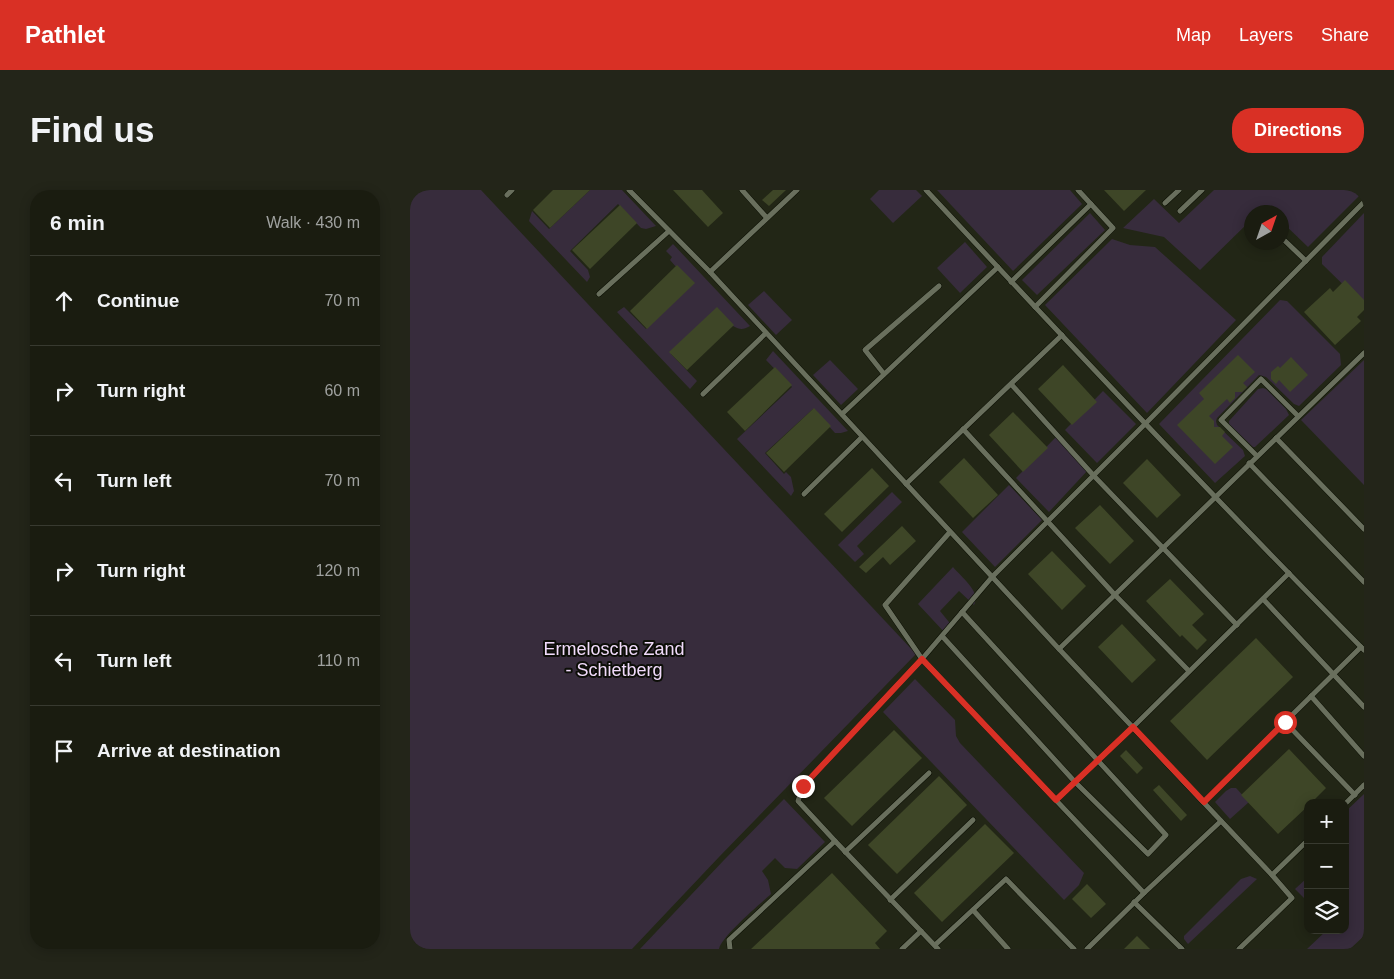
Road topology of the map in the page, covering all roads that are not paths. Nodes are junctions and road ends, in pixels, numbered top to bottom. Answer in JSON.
{"nodes":[{"id":1,"x":512,"y":190,"type":"edge"},
{"id":2,"x":629,"y":190,"type":"edge"},
{"id":3,"x":742,"y":190,"type":"edge"},
{"id":4,"x":797,"y":190,"type":"edge"},
{"id":5,"x":926,"y":190,"type":"edge"},
{"id":6,"x":1078,"y":190,"type":"edge"},
{"id":7,"x":1179,"y":190,"type":"edge"},
{"id":8,"x":1202,"y":190,"type":"edge"},
{"id":9,"x":507,"y":195,"type":"dead end"},
{"id":10,"x":1364,"y":202,"type":"edge"},
{"id":11,"x":1165,"y":203,"type":"dead end"},
{"id":12,"x":1091,"y":204,"type":"junction"},
{"id":13,"x":1180,"y":211,"type":"dead end"},
{"id":14,"x":768,"y":218,"type":"junction"},
{"id":15,"x":669,"y":231,"type":"junction"},
{"id":16,"x":1289,"y":245,"type":"edge"},
{"id":17,"x":1306,"y":261,"type":"junction"},
{"id":18,"x":998,"y":267,"type":"junction"},
{"id":19,"x":710,"y":272,"type":"junction"},
{"id":20,"x":1012,"y":282,"type":"junction"},
{"id":21,"x":939,"y":286,"type":"dead end"},
{"id":22,"x":599,"y":294,"type":"dead end"},
{"id":23,"x":1035,"y":307,"type":"junction"},
{"id":24,"x":766,"y":333,"type":"junction"},
{"id":25,"x":1062,"y":335,"type":"junction"},
{"id":26,"x":1364,"y":353,"type":"edge"},
{"id":27,"x":884,"y":374,"type":"junction"},
{"id":28,"x":1011,"y":384,"type":"junction"},
{"id":29,"x":703,"y":394,"type":"dead end"},
{"id":30,"x":842,"y":414,"type":"junction"},
{"id":31,"x":1298,"y":416,"type":"junction"},
{"id":32,"x":1146,"y":424,"type":"junction"},
{"id":33,"x":963,"y":429,"type":"junction"},
{"id":34,"x":862,"y":437,"type":"junction"},
{"id":35,"x":1276,"y":438,"type":"junction"},
{"id":36,"x":1257,"y":456,"type":"junction"},
{"id":37,"x":1249,"y":463,"type":"junction"},
{"id":38,"x":1094,"y":476,"type":"junction"},
{"id":39,"x":906,"y":484,"type":"junction"},
{"id":40,"x":804,"y":494,"type":"dead end"},
{"id":41,"x":1215,"y":496,"type":"junction"},
{"id":42,"x":1048,"y":522,"type":"junction"},
{"id":43,"x":1364,"y":529,"type":"edge"},
{"id":44,"x":950,"y":532,"type":"junction"},
{"id":45,"x":1163,"y":548,"type":"junction"},
{"id":46,"x":1290,"y":573,"type":"junction"},
{"id":47,"x":992,"y":577,"type":"junction"},
{"id":48,"x":1364,"y":582,"type":"edge"},
{"id":49,"x":1115,"y":595,"type":"junction"},
{"id":50,"x":1263,"y":599,"type":"junction"},
{"id":51,"x":962,"y":612,"type":"junction"},
{"id":52,"x":1237,"y":625,"type":"junction"},
{"id":53,"x":942,"y":636,"type":"junction"},
{"id":54,"x":1362,"y":648,"type":"edge"},
{"id":55,"x":1059,"y":649,"type":"junction"},
{"id":56,"x":922,"y":659,"type":"junction"},
{"id":57,"x":1190,"y":671,"type":"junction"},
{"id":58,"x":1333,"y":674,"type":"junction"},
{"id":59,"x":1311,"y":696,"type":"junction"},
{"id":60,"x":1364,"y":707,"type":"edge"},
{"id":61,"x":1285,"y":722,"type":"junction"},
{"id":62,"x":1133,"y":727,"type":"junction"},
{"id":63,"x":1364,"y":756,"type":"edge"},
{"id":64,"x":1098,"y":760,"type":"junction"},
{"id":65,"x":929,"y":773,"type":"dead end"},
{"id":66,"x":1075,"y":782,"type":"junction"},
{"id":67,"x":1364,"y":786,"type":"edge"},
{"id":68,"x":1354,"y":795,"type":"junction"},
{"id":69,"x":1056,"y":800,"type":"junction"},
{"id":70,"x":1349,"y":800,"type":"edge"},
{"id":71,"x":1204,"y":802,"type":"junction"},
{"id":72,"x":973,"y":820,"type":"dead end"},
{"id":73,"x":1222,"y":821,"type":"junction"},
{"id":74,"x":835,"y":841,"type":"junction"},
{"id":75,"x":1304,"y":844,"type":"edge"},
{"id":76,"x":845,"y":852,"type":"junction"},
{"id":77,"x":1272,"y":874,"type":"junction"},
{"id":78,"x":1144,"y":893,"type":"junction"},
{"id":79,"x":890,"y":900,"type":"junction"},
{"id":80,"x":1134,"y":902,"type":"junction"},
{"id":81,"x":973,"y":910,"type":"junction"},
{"id":82,"x":921,"y":931,"type":"junction"},
{"id":83,"x":936,"y":947,"type":"edge"},
{"id":84,"x":730,"y":949,"type":"edge"},
{"id":85,"x":902,"y":949,"type":"edge"},
{"id":86,"x":1008,"y":949,"type":"edge"},
{"id":87,"x":1074,"y":949,"type":"edge"},
{"id":88,"x":1087,"y":949,"type":"edge"},
{"id":89,"x":1182,"y":949,"type":"edge"},
{"id":90,"x":1239,"y":949,"type":"edge"}],
"edges":[{"from":1,"to":9,"type":"lane"},
{"from":2,"to":15,"type":"lane"},
{"from":3,"to":14,"type":"lane"},
{"from":4,"to":14,"type":"lane"},
{"from":5,"to":18,"type":"lane"},
{"from":6,"to":12,"type":"lane"},
{"from":7,"to":11,"type":"lane"},
{"from":8,"to":13,"type":"lane"},
{"from":10,"to":17,"type":"lane"},
{"from":12,"to":20,"type":"lane"},
{"from":12,"to":23,"type":"lane"},
{"from":14,"to":19,"type":"lane"},
{"from":15,"to":19,"type":"lane"},
{"from":15,"to":22,"type":"lane"},
{"from":16,"to":17,"type":"lane"},
{"from":17,"to":32,"type":"lane"},
{"from":18,"to":20,"type":"lane"},
{"from":18,"to":27,"type":"lane"},
{"from":19,"to":24,"type":"lane"},
{"from":20,"to":23,"type":"lane"},
{"from":21,"to":27,"type":"lane"},
{"from":23,"to":25,"type":"lane"},
{"from":24,"to":29,"type":"lane"},
{"from":24,"to":30,"type":"lane"},
{"from":25,"to":28,"type":"lane"},
{"from":25,"to":32,"type":"lane"},
{"from":26,"to":31,"type":"lane"},
{"from":27,"to":30,"type":"lane"},
{"from":28,"to":33,"type":"lane"},
{"from":28,"to":38,"type":"lane"},
{"from":30,"to":34,"type":"lane"},
{"from":31,"to":35,"type":"lane"},
{"from":31,"to":36,"type":"lane"},
{"from":32,"to":38,"type":"lane"},
{"from":32,"to":41,"type":"lane"},
{"from":33,"to":39,"type":"lane"},
{"from":33,"to":42,"type":"lane"},
{"from":34,"to":39,"type":"lane"},
{"from":34,"to":40,"type":"lane"},
{"from":35,"to":36,"type":"lane"},
{"from":35,"to":43,"type":"lane"},
{"from":36,"to":37,"type":"lane"},
{"from":37,"to":41,"type":"lane"},
{"from":37,"to":48,"type":"lane"},
{"from":38,"to":42,"type":"lane"},
{"from":38,"to":45,"type":"lane"},
{"from":39,"to":44,"type":"lane"},
{"from":41,"to":45,"type":"lane"},
{"from":41,"to":46,"type":"lane"},
{"from":42,"to":47,"type":"lane"},
{"from":42,"to":49,"type":"lane"},
{"from":44,"to":47,"type":"lane"},
{"from":44,"to":56,"type":"lane"},
{"from":45,"to":49,"type":"lane"},
{"from":45,"to":52,"type":"lane"},
{"from":46,"to":50,"type":"lane"},
{"from":46,"to":54,"type":"lane"},
{"from":47,"to":51,"type":"lane"},
{"from":47,"to":55,"type":"lane"},
{"from":49,"to":55,"type":"lane"},
{"from":49,"to":57,"type":"lane"},
{"from":50,"to":52,"type":"lane"},
{"from":50,"to":58,"type":"lane"},
{"from":51,"to":53,"type":"lane"},
{"from":51,"to":64,"type":"lane"},
{"from":52,"to":57,"type":"lane"},
{"from":53,"to":56,"type":"lane"},
{"from":53,"to":66,"type":"lane"},
{"from":54,"to":58,"type":"lane"},
{"from":55,"to":62,"type":"lane"},
{"from":56,"to":69,"type":"lane"},
{"from":56,"to":74,"type":"lane"},
{"from":57,"to":62,"type":"lane"},
{"from":58,"to":59,"type":"lane"},
{"from":58,"to":60,"type":"lane"},
{"from":59,"to":61,"type":"lane"},
{"from":59,"to":63,"type":"lane"},
{"from":61,"to":68,"type":"lane"},
{"from":61,"to":71,"type":"lane"},
{"from":62,"to":64,"type":"lane"},
{"from":62,"to":71,"type":"lane"},
{"from":64,"to":66,"type":"lane"},
{"from":64,"to":66,"type":"lane"},
{"from":65,"to":76,"type":"lane"},
{"from":66,"to":69,"type":"lane"},
{"from":67,"to":68,"type":"lane"},
{"from":68,"to":70,"type":"lane"},
{"from":69,"to":78,"type":"lane"},
{"from":71,"to":73,"type":"lane"},
{"from":72,"to":79,"type":"lane"},
{"from":73,"to":77,"type":"lane"},
{"from":73,"to":78,"type":"lane"},
{"from":74,"to":76,"type":"lane"},
{"from":74,"to":84,"type":"lane"},
{"from":75,"to":77,"type":"lane"},
{"from":76,"to":79,"type":"lane"},
{"from":77,"to":90,"type":"lane"},
{"from":78,"to":80,"type":"lane"},
{"from":79,"to":82,"type":"lane"},
{"from":80,"to":88,"type":"lane"},
{"from":80,"to":89,"type":"lane"},
{"from":81,"to":83,"type":"lane"},
{"from":81,"to":86,"type":"lane"},
{"from":81,"to":87,"type":"lane"},
{"from":82,"to":83,"type":"lane"},
{"from":82,"to":85,"type":"lane"}]}
